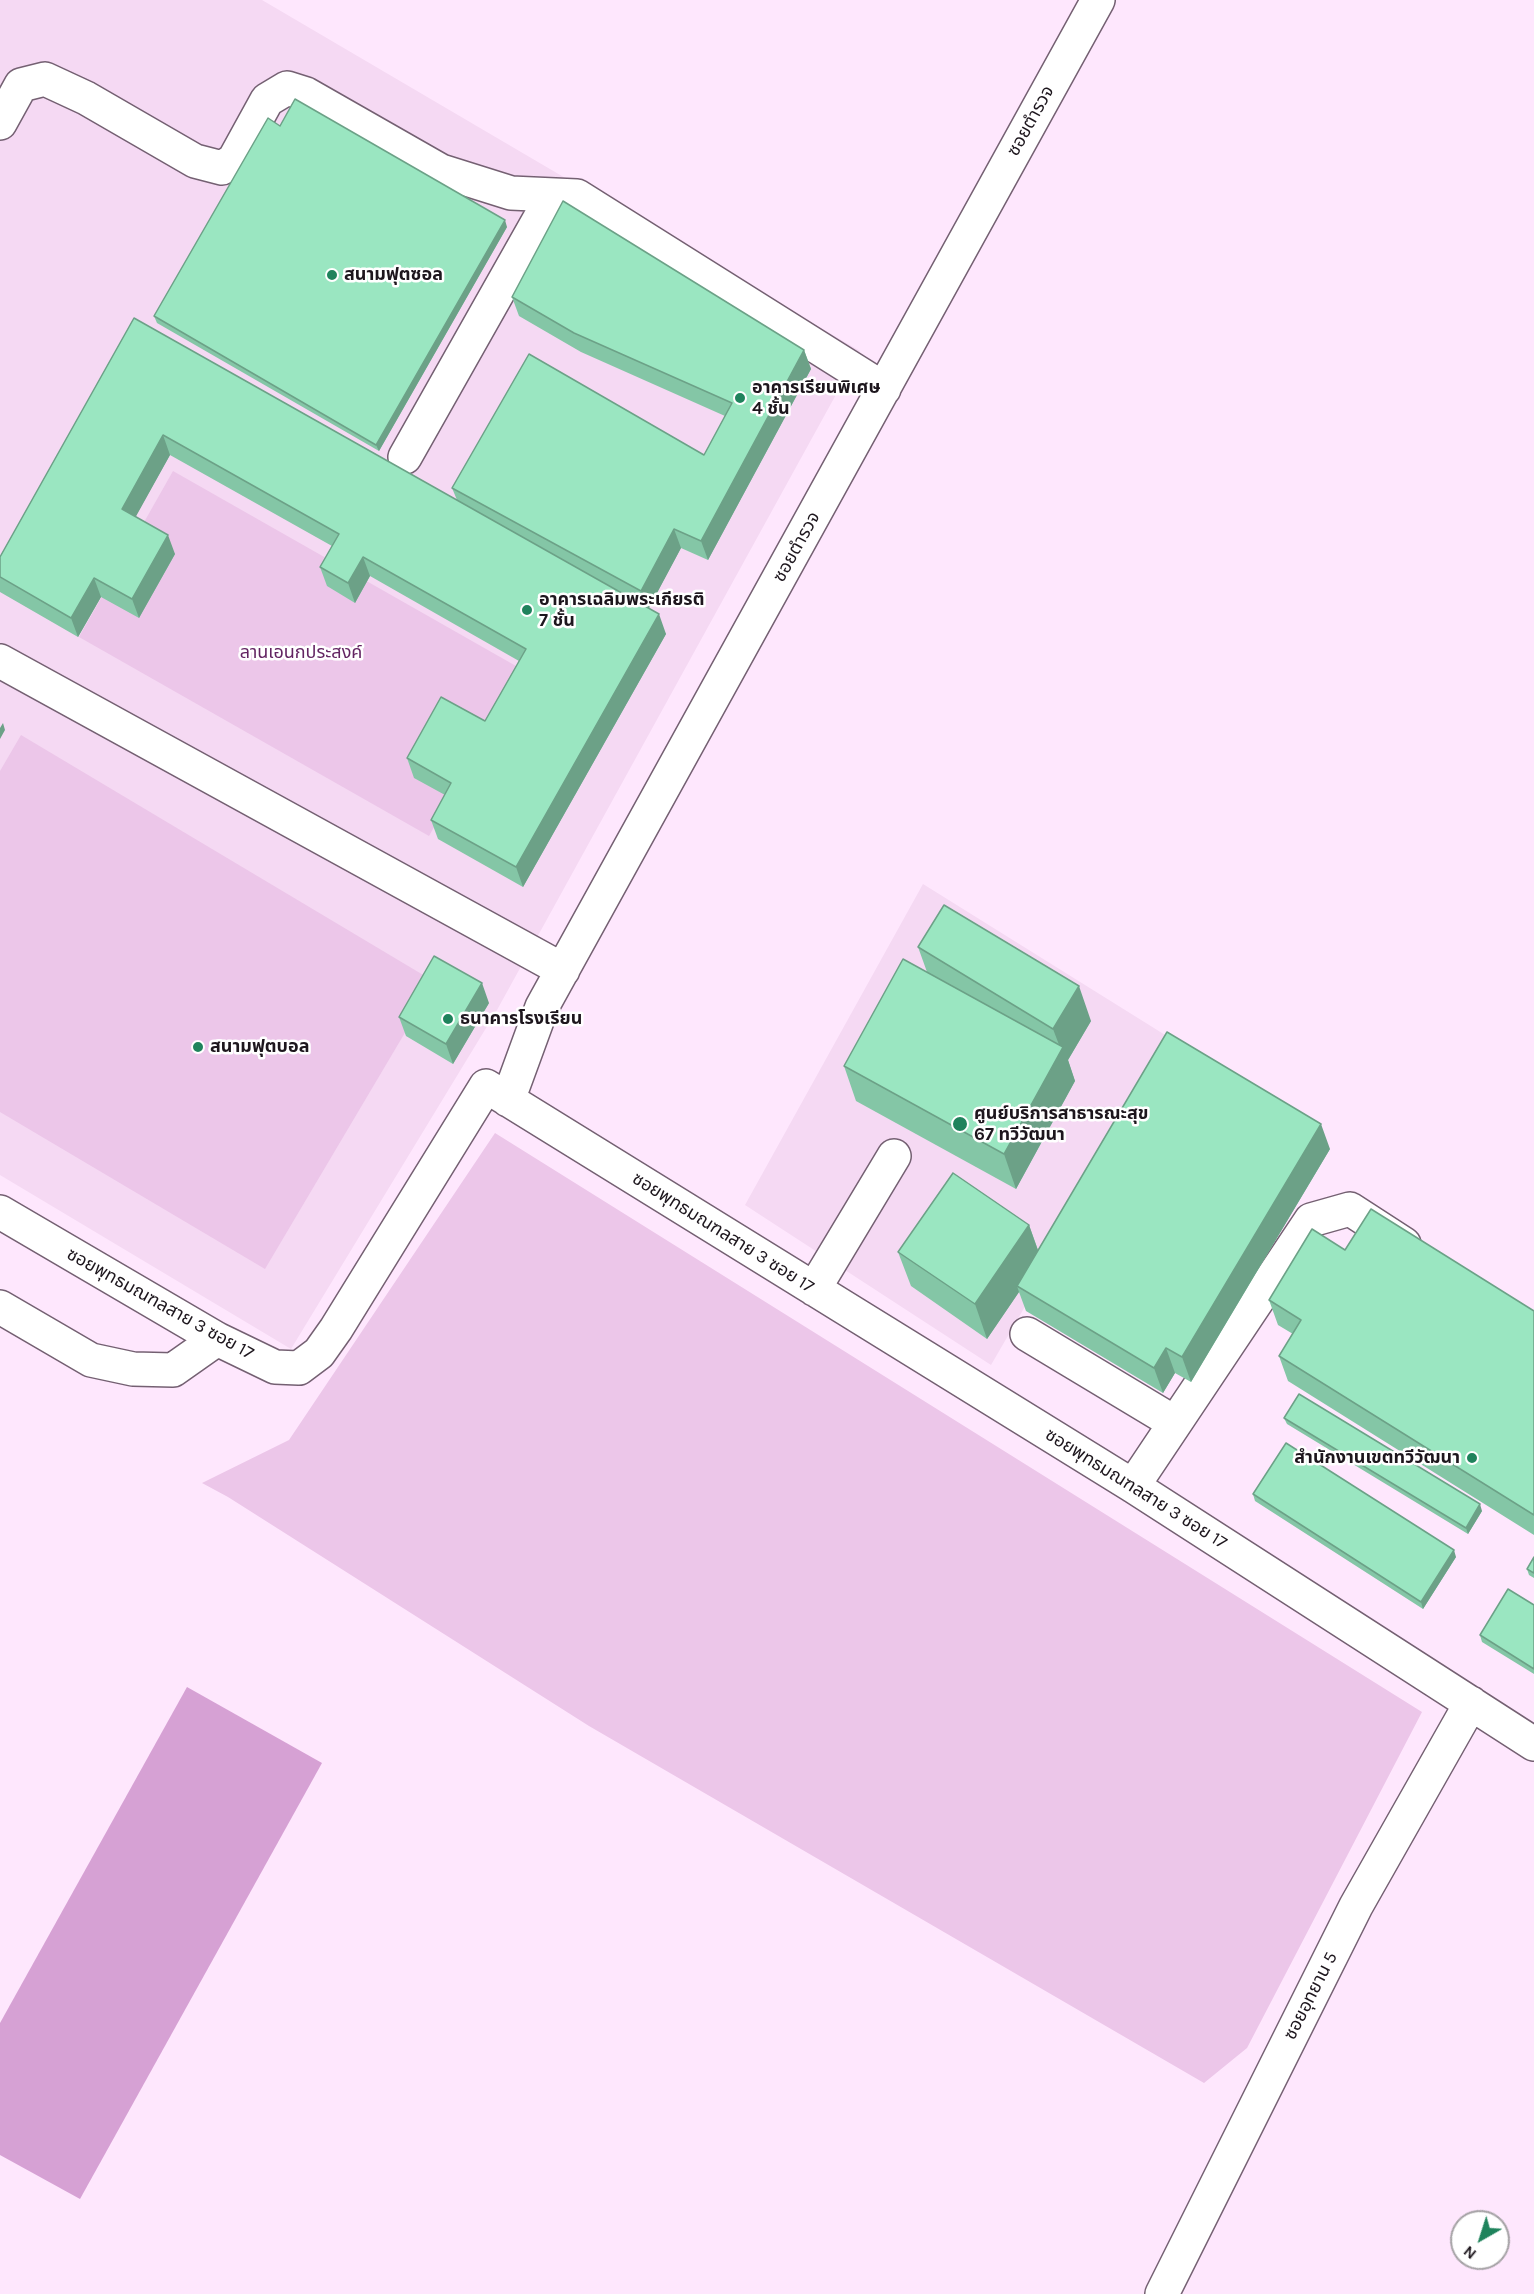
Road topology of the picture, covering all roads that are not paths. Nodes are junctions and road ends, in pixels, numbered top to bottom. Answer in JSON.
{"nodes":[{"id":1,"x":1098,"y":0,"type":"edge"},
{"id":2,"x":0,"y":123,"type":"edge"},
{"id":3,"x":553,"y":195,"type":"junction"},
{"id":4,"x":884,"y":389,"type":"junction"},
{"id":5,"x":405,"y":457,"type":"dead end"},
{"id":6,"x":0,"y":661,"type":"edge"},
{"id":7,"x":562,"y":970,"type":"junction"},
{"id":8,"x":508,"y":1100,"type":"junction"},
{"id":9,"x":894,"y":1156,"type":"dead end"},
{"id":10,"x":0,"y":1212,"type":"edge"},
{"id":11,"x":1427,"y":1259,"type":"edge"},
{"id":12,"x":814,"y":1289,"type":"junction"},
{"id":13,"x":0,"y":1307,"type":"edge"},
{"id":14,"x":1027,"y":1334,"type":"dead end"},
{"id":15,"x":217,"y":1339,"type":"junction"},
{"id":16,"x":1175,"y":1423,"type":"junction"},
{"id":17,"x":1133,"y":1486,"type":"junction"},
{"id":18,"x":1471,"y":1703,"type":"junction"},
{"id":19,"x":1534,"y":1744,"type":"edge"},
{"id":20,"x":1162,"y":2294,"type":"edge"}],
"edges":[{"from":1,"to":4,"type":"street","name":"ซอยตำรวจ"},
{"from":2,"to":3,"type":"street"},
{"from":3,"to":4,"type":"street"},
{"from":3,"to":5,"type":"street"},
{"from":4,"to":7,"type":"street","name":"ซอยตำรวจ"},
{"from":6,"to":7,"type":"street"},
{"from":7,"to":8,"type":"street","name":"ซอยตำรวจ"},
{"from":8,"to":12,"type":"street","name":"ซอยพุทธมณฑลสาย 3 ซอย 17"},
{"from":8,"to":15,"type":"street","name":"ซอยพุทธมณฑลสาย 3 ซอย 17"},
{"from":9,"to":12,"type":"street"},
{"from":10,"to":15,"type":"street","name":"ซอยพุทธมณฑลสาย 3 ซอย 17"},
{"from":11,"to":16,"type":"street"},
{"from":12,"to":17,"type":"street","name":"ซอยพุทธมณฑลสาย 3 ซอย 17"},
{"from":13,"to":15,"type":"street"},
{"from":14,"to":16,"type":"street"},
{"from":16,"to":17,"type":"street"},
{"from":17,"to":18,"type":"street","name":"ซอยพุทธมณฑลสาย 3 ซอย 17"},
{"from":18,"to":19,"type":"street","name":"ซอยพุทธมณฑลสาย 3 ซอย 17"},
{"from":18,"to":20,"type":"street","name":"ซอยอุทยาน 5"}]}
